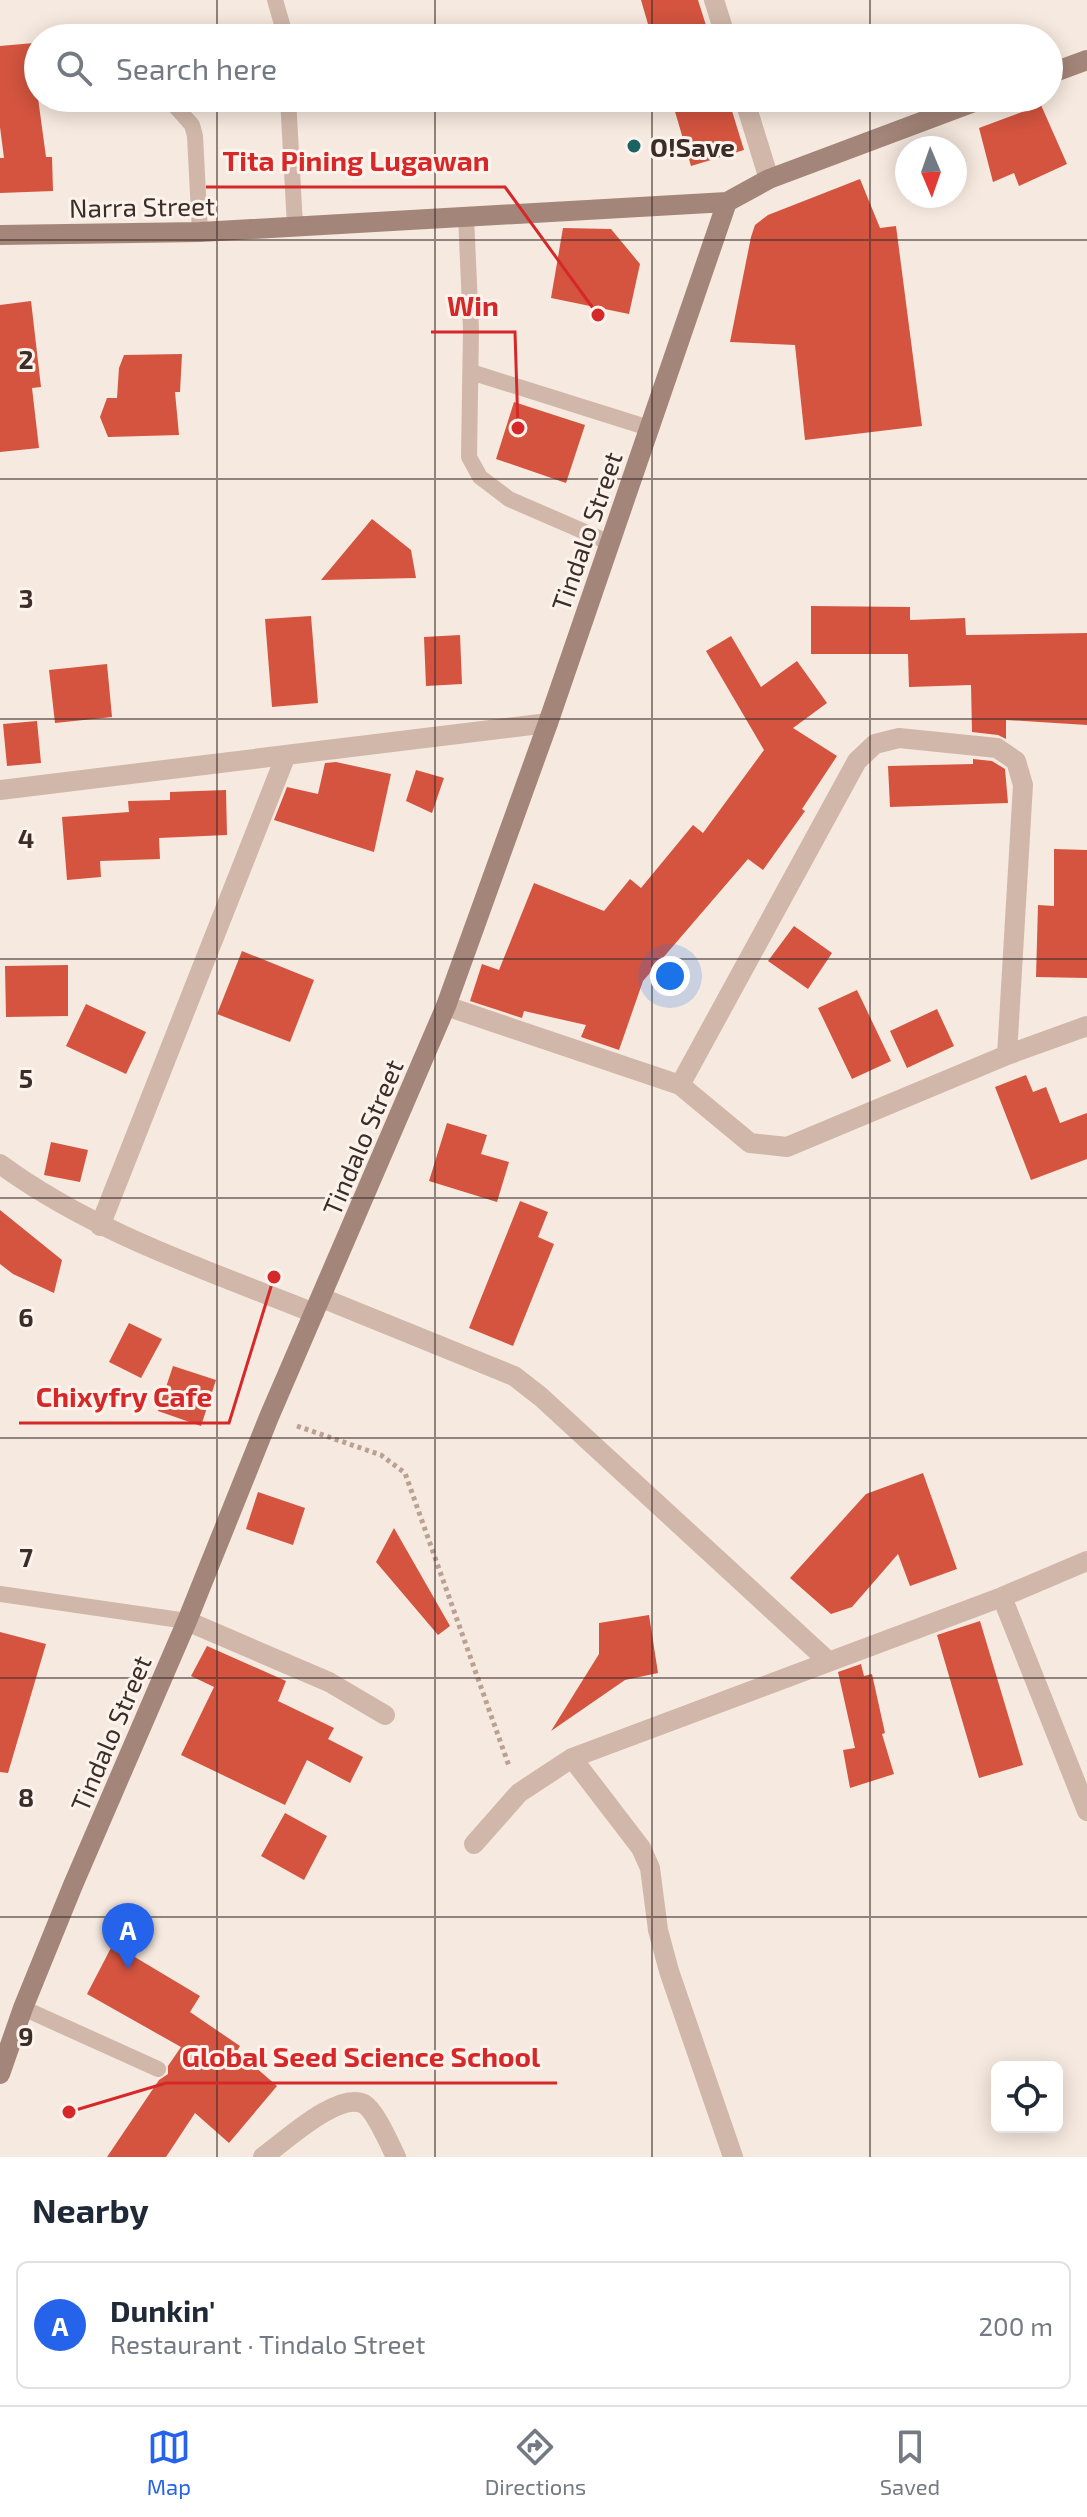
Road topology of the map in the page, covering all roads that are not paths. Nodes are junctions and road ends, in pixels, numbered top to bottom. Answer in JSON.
{"nodes":[{"id":1,"x":275,"y":0,"type":"edge"},
{"id":2,"x":714,"y":0,"type":"edge"},
{"id":3,"x":282,"y":24,"type":"edge"},
{"id":4,"x":722,"y":24,"type":"edge"},
{"id":5,"x":1087,"y":60,"type":"edge"},
{"id":6,"x":1063,"y":69,"type":"edge"},
{"id":7,"x":180,"y":112,"type":"edge"},
{"id":8,"x":289,"y":112,"type":"edge"},
{"id":9,"x":748,"y":112,"type":"edge"},
{"id":10,"x":948,"y":112,"type":"edge"},
{"id":11,"x":769,"y":179,"type":"junction"},
{"id":12,"x":727,"y":202,"type":"junction"},
{"id":13,"x":466,"y":216,"type":"junction"},
{"id":14,"x":295,"y":226,"type":"junction"},
{"id":15,"x":200,"y":232,"type":"junction"},
{"id":16,"x":0,"y":235,"type":"edge"},
{"id":17,"x":471,"y":372,"type":"junction"},
{"id":18,"x":649,"y":428,"type":"junction"},
{"id":19,"x":608,"y":542,"type":"junction"},
{"id":20,"x":548,"y":723,"type":"junction"},
{"id":21,"x":286,"y":755,"type":"junction"},
{"id":22,"x":0,"y":790,"type":"edge"},
{"id":23,"x":446,"y":1006,"type":"junction"},
{"id":24,"x":1087,"y":1026,"type":"edge"},
{"id":25,"x":1007,"y":1055,"type":"junction"},
{"id":26,"x":680,"y":1085,"type":"junction"},
{"id":27,"x":0,"y":1164,"type":"edge"},
{"id":28,"x":100,"y":1226,"type":"junction"},
{"id":29,"x":318,"y":1305,"type":"junction"},
{"id":30,"x":1087,"y":1561,"type":"edge"},
{"id":31,"x":0,"y":1594,"type":"edge"},
{"id":32,"x":1002,"y":1597,"type":"junction"},
{"id":33,"x":187,"y":1621,"type":"junction"},
{"id":34,"x":828,"y":1661,"type":"junction"},
{"id":35,"x":385,"y":1715,"type":"dead end"},
{"id":36,"x":572,"y":1758,"type":"junction"},
{"id":37,"x":1087,"y":1811,"type":"edge"},
{"id":38,"x":474,"y":1844,"type":"dead end"},
{"id":39,"x":23,"y":2008,"type":"junction"},
{"id":40,"x":158,"y":2069,"type":"dead end"},
{"id":41,"x":0,"y":2074,"type":"edge"},
{"id":42,"x":263,"y":2157,"type":"edge"},
{"id":43,"x":396,"y":2157,"type":"edge"},
{"id":44,"x":733,"y":2157,"type":"edge"}],
"edges":[{"from":1,"to":3,"type":"lane"},
{"from":2,"to":4,"type":"street"},
{"from":5,"to":6,"type":"main road"},
{"from":7,"to":15,"type":"lane"},
{"from":8,"to":14,"type":"lane"},
{"from":9,"to":11,"type":"street"},
{"from":10,"to":11,"type":"main road","name":"Narra Street"},
{"from":11,"to":12,"type":"main road","name":"Narra Street"},
{"from":12,"to":13,"type":"main road","name":"Narra Street"},
{"from":12,"to":18,"type":"main road","name":"Tindalo Street"},
{"from":13,"to":14,"type":"main road","name":"Narra Street"},
{"from":13,"to":17,"type":"lane"},
{"from":14,"to":15,"type":"main road","name":"Narra Street"},
{"from":15,"to":16,"type":"main road","name":"Narra Street"},
{"from":17,"to":18,"type":"lane"},
{"from":17,"to":19,"type":"lane"},
{"from":18,"to":19,"type":"main road","name":"Tindalo Street"},
{"from":19,"to":20,"type":"main road","name":"Tindalo Street"},
{"from":20,"to":21,"type":"street"},
{"from":20,"to":23,"type":"main road","name":"Tindalo Street"},
{"from":21,"to":22,"type":"street"},
{"from":21,"to":28,"type":"street"},
{"from":23,"to":26,"type":"street"},
{"from":23,"to":29,"type":"main road","name":"Tindalo Street"},
{"from":24,"to":25,"type":"street"},
{"from":25,"to":26,"type":"street"},
{"from":25,"to":26,"type":"street"},
{"from":27,"to":28,"type":"street"},
{"from":28,"to":29,"type":"street"},
{"from":29,"to":33,"type":"main road","name":"Tindalo Street"},
{"from":29,"to":34,"type":"street"},
{"from":30,"to":32,"type":"street"},
{"from":31,"to":33,"type":"lane"},
{"from":32,"to":34,"type":"street"},
{"from":32,"to":37,"type":"street"},
{"from":33,"to":35,"type":"street"},
{"from":33,"to":39,"type":"main road","name":"Tindalo Street"},
{"from":34,"to":36,"type":"street"},
{"from":36,"to":38,"type":"street"},
{"from":36,"to":44,"type":"street"},
{"from":39,"to":40,"type":"lane"},
{"from":39,"to":41,"type":"main road","name":"Tindalo Street"},
{"from":42,"to":43,"type":"street"}]}
